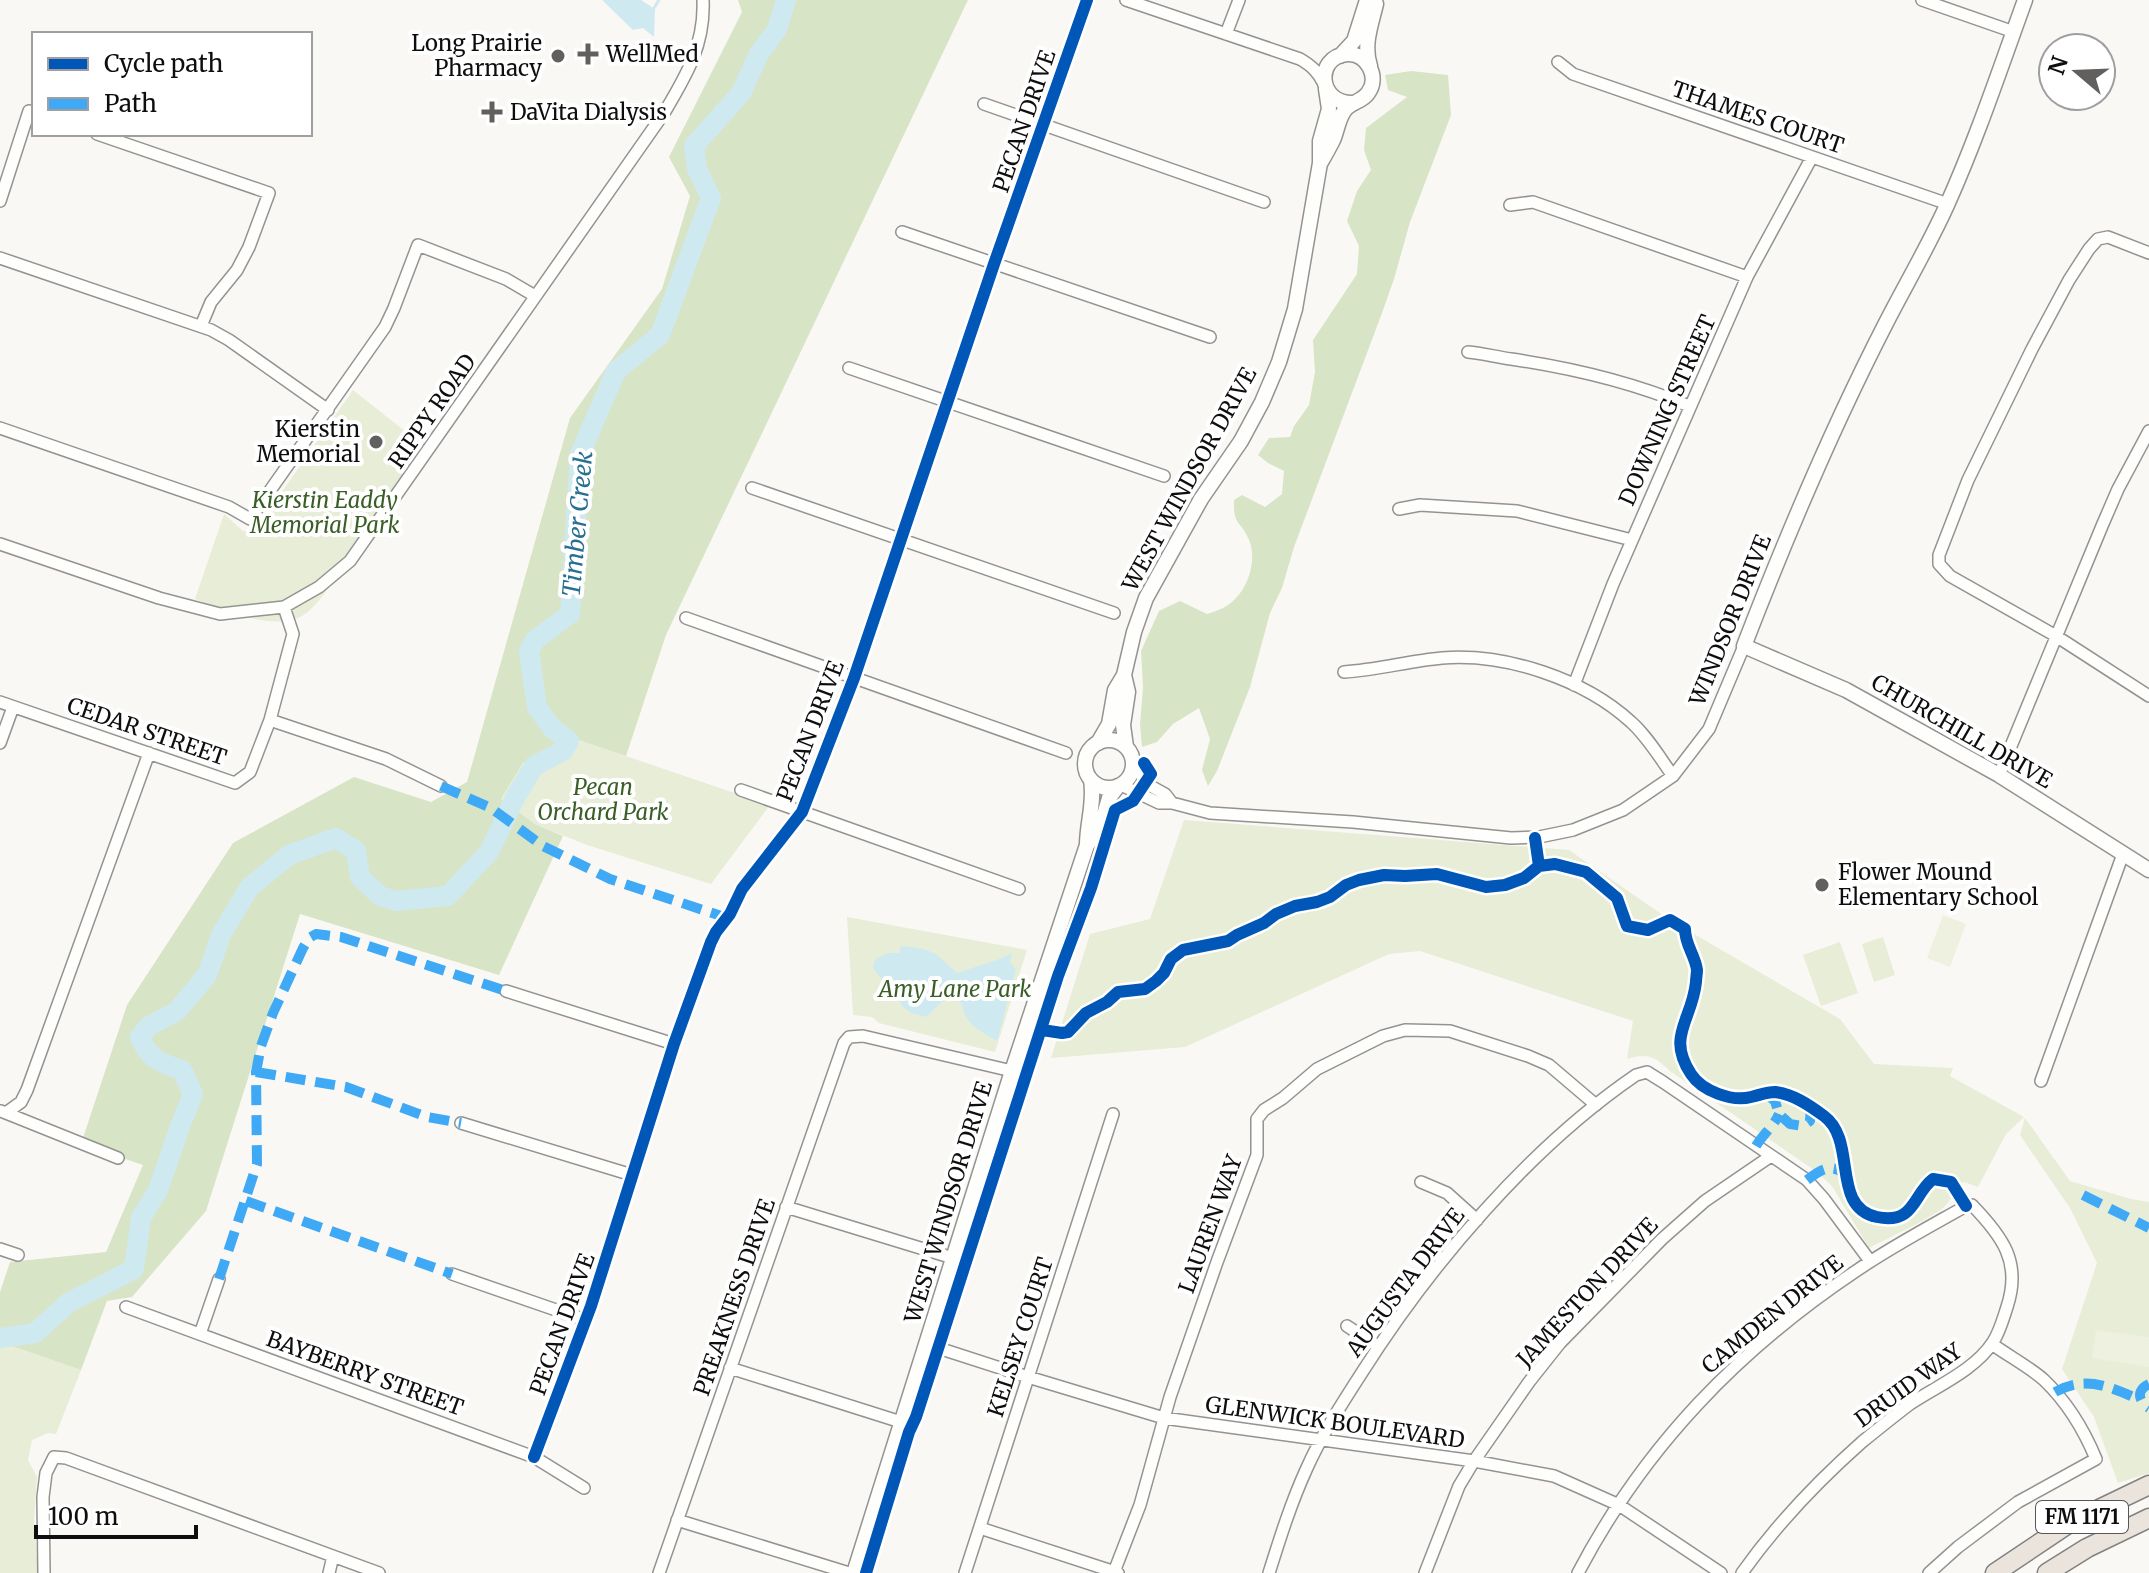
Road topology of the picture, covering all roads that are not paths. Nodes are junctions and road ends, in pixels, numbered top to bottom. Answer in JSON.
{"nodes":[{"id":1,"x":703,"y":0,"type":"edge"},
{"id":2,"x":1087,"y":0,"type":"edge"},
{"id":3,"x":1126,"y":0,"type":"edge"},
{"id":4,"x":1239,"y":0,"type":"edge"},
{"id":5,"x":1367,"y":0,"type":"edge"},
{"id":6,"x":1374,"y":0,"type":"edge"},
{"id":7,"x":1922,"y":0,"type":"edge"},
{"id":8,"x":2025,"y":0,"type":"edge"},
{"id":9,"x":2014,"y":32,"type":"junction"},
{"id":10,"x":1226,"y":34,"type":"junction"},
{"id":11,"x":1339,"y":56,"type":"junction"},
{"id":12,"x":1300,"y":59,"type":"junction"},
{"id":13,"x":1558,"y":62,"type":"dead end"},
{"id":14,"x":1370,"y":67,"type":"junction"},
{"id":15,"x":1326,"y":88,"type":"junction"},
{"id":16,"x":1354,"y":103,"type":"junction"},
{"id":17,"x":984,"y":104,"type":"dead end"},
{"id":18,"x":32,"y":112,"type":"edge"},
{"id":19,"x":1043,"y":125,"type":"junction"},
{"id":20,"x":103,"y":136,"type":"edge"},
{"id":21,"x":1812,"y":157,"type":"junction"},
{"id":22,"x":1320,"y":163,"type":"junction"},
{"id":23,"x":0,"y":201,"type":"edge"},
{"id":24,"x":1264,"y":202,"type":"dead end"},
{"id":25,"x":1948,"y":204,"type":"junction"},
{"id":26,"x":1510,"y":205,"type":"dead end"},
{"id":27,"x":902,"y":232,"type":"dead end"},
{"id":28,"x":2149,"y":253,"type":"edge"},
{"id":29,"x":0,"y":258,"type":"edge"},
{"id":30,"x":994,"y":264,"type":"junction"},
{"id":31,"x":1747,"y":277,"type":"junction"},
{"id":32,"x":535,"y":296,"type":"junction"},
{"id":33,"x":201,"y":326,"type":"junction"},
{"id":34,"x":1210,"y":337,"type":"dead end"},
{"id":35,"x":1468,"y":352,"type":"dead end"},
{"id":36,"x":849,"y":368,"type":"dead end"},
{"id":37,"x":947,"y":401,"type":"junction"},
{"id":38,"x":1689,"y":406,"type":"junction"},
{"id":39,"x":328,"y":410,"type":"junction"},
{"id":40,"x":0,"y":428,"type":"edge"},
{"id":41,"x":2149,"y":431,"type":"edge"},
{"id":42,"x":1164,"y":476,"type":"dead end"},
{"id":43,"x":752,"y":488,"type":"dead end"},
{"id":44,"x":1399,"y":509,"type":"dead end"},
{"id":45,"x":901,"y":540,"type":"junction"},
{"id":46,"x":1632,"y":540,"type":"junction"},
{"id":47,"x":0,"y":544,"type":"edge"},
{"id":48,"x":284,"y":607,"type":"junction"},
{"id":49,"x":1114,"y":613,"type":"dead end"},
{"id":50,"x":686,"y":618,"type":"dead end"},
{"id":51,"x":2056,"y":636,"type":"junction"},
{"id":52,"x":1744,"y":646,"type":"junction"},
{"id":53,"x":1344,"y":672,"type":"dead end"},
{"id":54,"x":1124,"y":675,"type":"junction"},
{"id":55,"x":854,"y":678,"type":"junction"},
{"id":56,"x":1574,"y":685,"type":"junction"},
{"id":57,"x":2149,"y":696,"type":"edge"},
{"id":58,"x":0,"y":702,"type":"edge"},
{"id":59,"x":13,"y":707,"type":"junction"},
{"id":60,"x":270,"y":720,"type":"junction"},
{"id":61,"x":0,"y":743,"type":"edge"},
{"id":62,"x":1098,"y":743,"type":"junction"},
{"id":63,"x":1126,"y":747,"type":"junction"},
{"id":64,"x":149,"y":753,"type":"junction"},
{"id":65,"x":1066,"y":753,"type":"dead end"},
{"id":66,"x":1133,"y":763,"type":"junction"},
{"id":67,"x":1999,"y":775,"type":"junction"},
{"id":68,"x":1673,"y":776,"type":"junction"},
{"id":69,"x":1091,"y":780,"type":"junction"},
{"id":70,"x":441,"y":786,"type":"dead end"},
{"id":71,"x":1120,"y":786,"type":"junction"},
{"id":72,"x":741,"y":790,"type":"dead end"},
{"id":73,"x":1172,"y":803,"type":"junction"},
{"id":74,"x":802,"y":812,"type":"junction"},
{"id":75,"x":1087,"y":845,"type":"junction"},
{"id":76,"x":2123,"y":854,"type":"junction"},
{"id":77,"x":2149,"y":870,"type":"edge"},
{"id":78,"x":1019,"y":889,"type":"dead end"},
{"id":79,"x":506,"y":991,"type":"dead end"},
{"id":80,"x":674,"y":1044,"type":"junction"},
{"id":81,"x":1012,"y":1071,"type":"junction"},
{"id":82,"x":2041,"y":1081,"type":"dead end"},
{"id":83,"x":1596,"y":1105,"type":"junction"},
{"id":84,"x":3,"y":1112,"type":"edge"},
{"id":85,"x":1113,"y":1114,"type":"dead end"},
{"id":86,"x":461,"y":1123,"type":"dead end"},
{"id":87,"x":1771,"y":1156,"type":"junction"},
{"id":88,"x":118,"y":1158,"type":"dead end"},
{"id":89,"x":632,"y":1175,"type":"junction"},
{"id":90,"x":1421,"y":1182,"type":"dead end"},
{"id":91,"x":1972,"y":1205,"type":"joint"},
{"id":92,"x":786,"y":1207,"type":"junction"},
{"id":93,"x":1477,"y":1220,"type":"junction"},
{"id":94,"x":0,"y":1249,"type":"edge"},
{"id":95,"x":18,"y":1255,"type":"dead end"},
{"id":96,"x":953,"y":1258,"type":"junction"},
{"id":97,"x":1870,"y":1261,"type":"junction"},
{"id":98,"x":452,"y":1274,"type":"dead end"},
{"id":99,"x":219,"y":1279,"type":"dead end"},
{"id":100,"x":126,"y":1307,"type":"dead end"},
{"id":101,"x":585,"y":1320,"type":"junction"},
{"id":102,"x":1347,"y":1326,"type":"dead end"},
{"id":103,"x":200,"y":1334,"type":"junction"},
{"id":104,"x":926,"y":1344,"type":"junction"},
{"id":105,"x":1992,"y":1344,"type":"junction"},
{"id":106,"x":1377,"y":1346,"type":"junction"},
{"id":107,"x":730,"y":1368,"type":"junction"},
{"id":108,"x":1028,"y":1377,"type":"junction"},
{"id":109,"x":1164,"y":1418,"type":"junction"},
{"id":110,"x":901,"y":1422,"type":"junction"},
{"id":111,"x":1321,"y":1441,"type":"junction"},
{"id":112,"x":534,"y":1457,"type":"junction"},
{"id":113,"x":1474,"y":1461,"type":"junction"},
{"id":114,"x":2149,"y":1485,"type":"edge"},
{"id":115,"x":584,"y":1488,"type":"dead end"},
{"id":116,"x":1619,"y":1505,"type":"junction"},
{"id":117,"x":2149,"y":1518,"type":"edge"},
{"id":118,"x":677,"y":1520,"type":"junction"},
{"id":119,"x":980,"y":1528,"type":"junction"},
{"id":120,"x":333,"y":1556,"type":"junction"},
{"id":121,"x":1116,"y":1572,"type":"edge"},
{"id":122,"x":44,"y":1573,"type":"edge"},
{"id":123,"x":329,"y":1573,"type":"edge"},
{"id":124,"x":379,"y":1573,"type":"edge"},
{"id":125,"x":659,"y":1573,"type":"edge"},
{"id":126,"x":851,"y":1573,"type":"edge"},
{"id":127,"x":965,"y":1573,"type":"edge"},
{"id":128,"x":1269,"y":1573,"type":"edge"},
{"id":129,"x":1425,"y":1573,"type":"edge"},
{"id":130,"x":1578,"y":1573,"type":"edge"},
{"id":131,"x":1721,"y":1573,"type":"edge"},
{"id":132,"x":1742,"y":1573,"type":"edge"},
{"id":133,"x":1929,"y":1573,"type":"edge"},
{"id":134,"x":1995,"y":1573,"type":"edge"},
{"id":135,"x":2047,"y":1573,"type":"edge"}],
"edges":[{"from":1,"to":32,"type":"street","name":"RIPPY ROAD"},
{"from":2,"to":19,"type":"street","name":"PECAN DRIVE"},
{"from":3,"to":10,"type":"street"},
{"from":4,"to":10,"type":"street"},
{"from":5,"to":11,"type":"street","name":"WEST WINDSOR DRIVE"},
{"from":6,"to":14,"type":"street","name":"WEST WINDSOR DRIVE"},
{"from":7,"to":9,"type":"street"},
{"from":8,"to":9,"type":"street","name":"WINDSOR DRIVE"},
{"from":9,"to":25,"type":"street","name":"WINDSOR DRIVE"},
{"from":10,"to":12,"type":"street"},
{"from":11,"to":12,"type":"street"},
{"from":11,"to":14,"type":"street"},
{"from":11,"to":15,"type":"street","name":"WEST WINDSOR DRIVE"},
{"from":12,"to":15,"type":"street"},
{"from":13,"to":21,"type":"street","name":"THAMES COURT"},
{"from":14,"to":16,"type":"street","name":"WEST WINDSOR DRIVE"},
{"from":15,"to":16,"type":"street"},
{"from":15,"to":22,"type":"street","name":"WEST WINDSOR DRIVE"},
{"from":16,"to":22,"type":"street","name":"WEST WINDSOR DRIVE"},
{"from":17,"to":19,"type":"street"},
{"from":18,"to":23,"type":"street"},
{"from":19,"to":24,"type":"street"},
{"from":19,"to":30,"type":"street","name":"PECAN DRIVE"},
{"from":20,"to":33,"type":"street"},
{"from":21,"to":25,"type":"street","name":"THAMES COURT"},
{"from":21,"to":31,"type":"street","name":"DOWNING STREET"},
{"from":22,"to":54,"type":"street","name":"WEST WINDSOR DRIVE"},
{"from":25,"to":52,"type":"street","name":"WINDSOR DRIVE"},
{"from":26,"to":31,"type":"street"},
{"from":27,"to":30,"type":"street"},
{"from":28,"to":51,"type":"street"},
{"from":29,"to":33,"type":"street"},
{"from":30,"to":34,"type":"street"},
{"from":30,"to":37,"type":"street","name":"PECAN DRIVE"},
{"from":31,"to":38,"type":"street","name":"DOWNING STREET"},
{"from":32,"to":39,"type":"street"},
{"from":32,"to":48,"type":"street","name":"RIPPY ROAD"},
{"from":33,"to":39,"type":"street"},
{"from":35,"to":38,"type":"street"},
{"from":36,"to":37,"type":"street"},
{"from":37,"to":42,"type":"street"},
{"from":37,"to":45,"type":"street","name":"PECAN DRIVE"},
{"from":38,"to":46,"type":"street","name":"DOWNING STREET"},
{"from":39,"to":40,"type":"street"},
{"from":41,"to":51,"type":"street"},
{"from":43,"to":45,"type":"street"},
{"from":44,"to":46,"type":"street"},
{"from":45,"to":49,"type":"street"},
{"from":45,"to":55,"type":"street","name":"PECAN DRIVE"},
{"from":46,"to":56,"type":"street","name":"DOWNING STREET"},
{"from":47,"to":48,"type":"street","name":"RIPPY ROAD"},
{"from":48,"to":60,"type":"street","name":"CEDAR STREET"},
{"from":50,"to":55,"type":"street"},
{"from":51,"to":57,"type":"street"},
{"from":51,"to":67,"type":"street"},
{"from":52,"to":67,"type":"street","name":"CHURCHILL DRIVE"},
{"from":52,"to":68,"type":"street","name":"WINDSOR DRIVE"},
{"from":53,"to":56,"type":"street"},
{"from":54,"to":62,"type":"street","name":"WEST WINDSOR DRIVE"},
{"from":54,"to":63,"type":"street","name":"WEST WINDSOR DRIVE"},
{"from":55,"to":65,"type":"street"},
{"from":55,"to":74,"type":"street","name":"PECAN DRIVE"},
{"from":56,"to":68,"type":"street"},
{"from":58,"to":59,"type":"street","name":"CEDAR STREET"},
{"from":59,"to":61,"type":"street"},
{"from":59,"to":64,"type":"street","name":"CEDAR STREET"},
{"from":60,"to":64,"type":"street","name":"CEDAR STREET"},
{"from":60,"to":70,"type":"street"},
{"from":62,"to":63,"type":"street"},
{"from":62,"to":69,"type":"street","name":"WEST WINDSOR DRIVE"},
{"from":63,"to":66,"type":"street","name":"WEST WINDSOR DRIVE"},
{"from":64,"to":84,"type":"street"},
{"from":66,"to":71,"type":"street","name":"WEST WINDSOR DRIVE"},
{"from":66,"to":73,"type":"street","name":"WINDSOR DRIVE"},
{"from":67,"to":76,"type":"street","name":"CHURCHILL DRIVE"},
{"from":68,"to":73,"type":"street","name":"WINDSOR DRIVE"},
{"from":69,"to":71,"type":"street"},
{"from":69,"to":75,"type":"street","name":"WEST WINDSOR DRIVE"},
{"from":71,"to":73,"type":"street","name":"WINDSOR DRIVE"},
{"from":71,"to":75,"type":"street","name":"WEST WINDSOR DRIVE"},
{"from":72,"to":74,"type":"street"},
{"from":74,"to":78,"type":"street"},
{"from":74,"to":80,"type":"street","name":"PECAN DRIVE"},
{"from":75,"to":81,"type":"street","name":"WEST WINDSOR DRIVE"},
{"from":76,"to":77,"type":"street","name":"CHURCHILL DRIVE"},
{"from":76,"to":82,"type":"street"},
{"from":79,"to":80,"type":"street"},
{"from":80,"to":89,"type":"street","name":"PECAN DRIVE"},
{"from":81,"to":92,"type":"street","name":"PREAKNESS DRIVE"},
{"from":81,"to":96,"type":"street","name":"WEST WINDSOR DRIVE"},
{"from":83,"to":87,"type":"street","name":"AUGUSTA DRIVE"},
{"from":83,"to":93,"type":"street","name":"AUGUSTA DRIVE"},
{"from":83,"to":109,"type":"street","name":"LAUREN WAY"},
{"from":84,"to":88,"type":"street"},
{"from":85,"to":108,"type":"street","name":"KELSEY COURT"},
{"from":86,"to":89,"type":"street"},
{"from":87,"to":97,"type":"street"},
{"from":87,"to":113,"type":"street","name":"JAMESTON DRIVE"},
{"from":89,"to":101,"type":"street","name":"PECAN DRIVE"},
{"from":90,"to":93,"type":"street"},
{"from":91,"to":97,"type":"street","name":"CAMDEN DRIVE"},
{"from":91,"to":105,"type":"street","name":"DRUID WAY"},
{"from":92,"to":96,"type":"street"},
{"from":92,"to":107,"type":"street","name":"PREAKNESS DRIVE"},
{"from":93,"to":106,"type":"street","name":"AUGUSTA DRIVE"},
{"from":94,"to":95,"type":"street"},
{"from":96,"to":104,"type":"street","name":"WEST WINDSOR DRIVE"},
{"from":97,"to":116,"type":"street","name":"CAMDEN DRIVE"},
{"from":98,"to":101,"type":"street"},
{"from":99,"to":103,"type":"street"},
{"from":100,"to":103,"type":"street","name":"BAYBERRY STREET"},
{"from":101,"to":112,"type":"street","name":"PECAN DRIVE"},
{"from":102,"to":106,"type":"street"},
{"from":103,"to":112,"type":"street","name":"BAYBERRY STREET"},
{"from":104,"to":108,"type":"street","name":"GLENWICK BOULEVARD"},
{"from":104,"to":110,"type":"street","name":"WEST WINDSOR DRIVE"},
{"from":105,"to":132,"type":"street","name":"DRUID WAY"},
{"from":105,"to":133,"type":"street"},
{"from":106,"to":111,"type":"street","name":"AUGUSTA DRIVE"},
{"from":107,"to":110,"type":"street"},
{"from":107,"to":118,"type":"street","name":"PREAKNESS DRIVE"},
{"from":108,"to":109,"type":"street","name":"GLENWICK BOULEVARD"},
{"from":108,"to":119,"type":"street","name":"KELSEY COURT"},
{"from":109,"to":111,"type":"street","name":"GLENWICK BOULEVARD"},
{"from":109,"to":121,"type":"street","name":"LAUREN WAY"},
{"from":110,"to":126,"type":"street","name":"WEST WINDSOR DRIVE"},
{"from":111,"to":113,"type":"street","name":"GLENWICK BOULEVARD"},
{"from":111,"to":128,"type":"street","name":"AUGUSTA DRIVE"},
{"from":112,"to":115,"type":"street","name":"BAYBERRY STREET"},
{"from":113,"to":116,"type":"street","name":"GLENWICK BOULEVARD"},
{"from":113,"to":129,"type":"street","name":"JAMESTON DRIVE"},
{"from":114,"to":134,"type":"main road","number":"FM 1171"},
{"from":116,"to":130,"type":"street","name":"CAMDEN DRIVE"},
{"from":116,"to":131,"type":"street","name":"GLENWICK BOULEVARD"},
{"from":117,"to":135,"type":"main road","number":"FM 1171"},
{"from":118,"to":125,"type":"street","name":"PREAKNESS DRIVE"},
{"from":118,"to":126,"type":"street"},
{"from":119,"to":121,"type":"street"},
{"from":119,"to":127,"type":"street","name":"KELSEY COURT"},
{"from":120,"to":122,"type":"street"},
{"from":120,"to":123,"type":"street"},
{"from":120,"to":124,"type":"street"}]}
